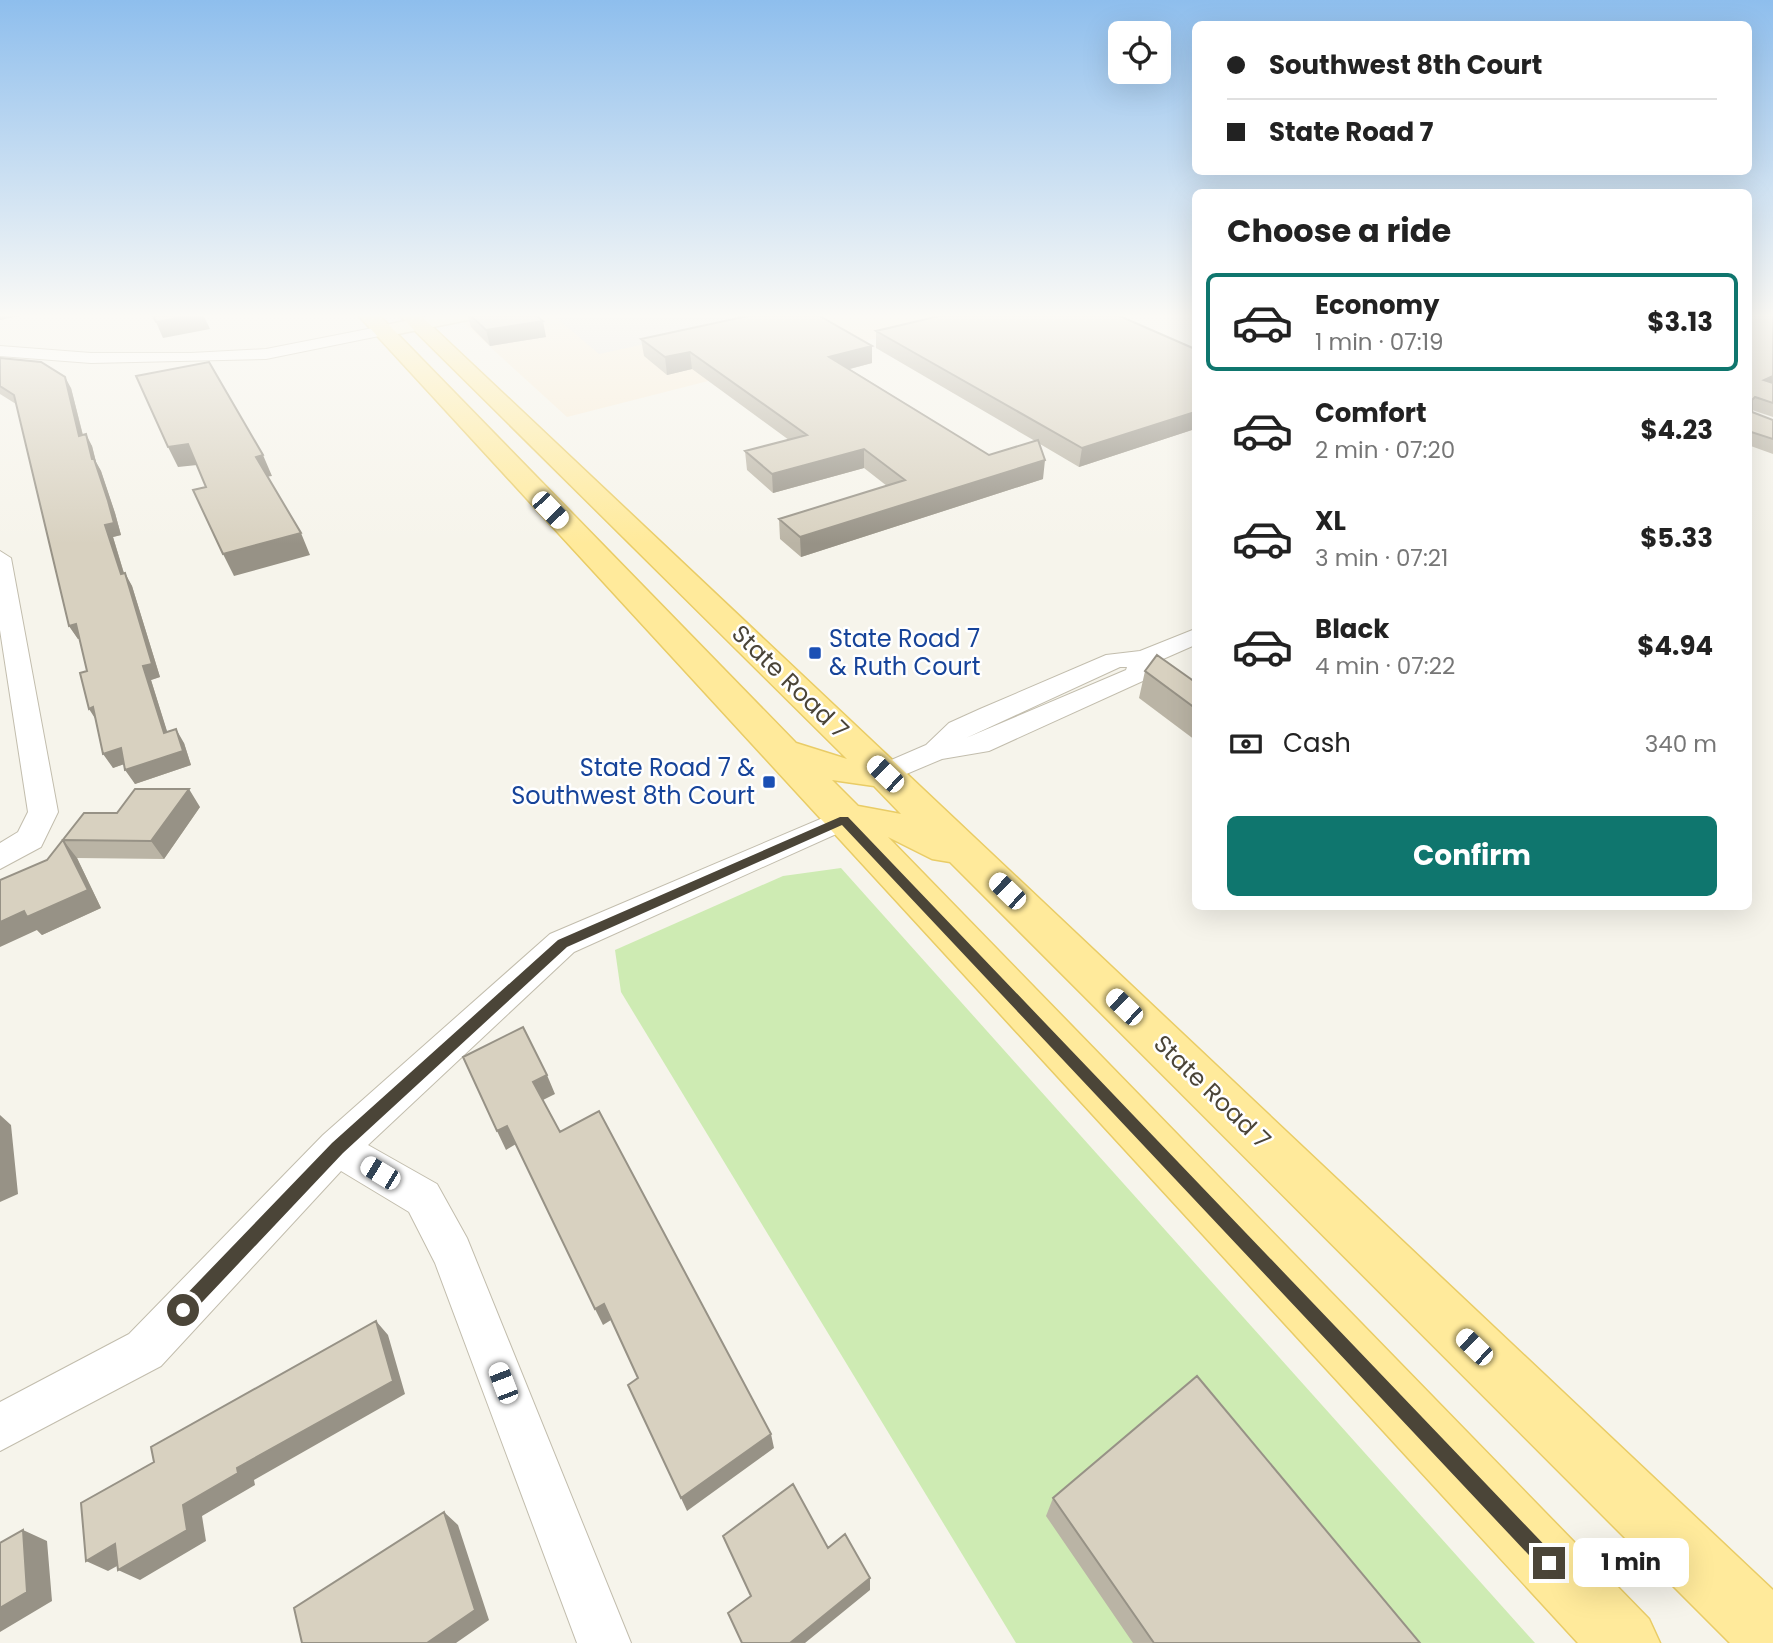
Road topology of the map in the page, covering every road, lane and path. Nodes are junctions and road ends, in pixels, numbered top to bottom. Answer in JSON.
{"nodes":[{"id":1,"x":439,"y":391,"type":"edge"},
{"id":2,"x":490,"y":391,"type":"edge"},
{"id":3,"x":533,"y":492,"type":"junction"},
{"id":4,"x":636,"y":532,"type":"junction"},
{"id":5,"x":0,"y":558,"type":"edge"},
{"id":6,"x":4,"y":600,"type":"edge"},
{"id":7,"x":1192,"y":637,"type":"edge"},
{"id":8,"x":781,"y":750,"type":"junction"},
{"id":9,"x":885,"y":774,"type":"junction"},
{"id":10,"x":844,"y":819,"type":"junction"},
{"id":11,"x":0,"y":858,"type":"edge"},
{"id":12,"x":988,"y":872,"type":"junction"},
{"id":13,"x":337,"y":1148,"type":"junction"},
{"id":14,"x":0,"y":1427,"type":"edge"},
{"id":15,"x":1773,"y":1637,"type":"edge"},
{"id":16,"x":604,"y":1643,"type":"edge"},
{"id":17,"x":1625,"y":1643,"type":"edge"}],
"edges":[{"from":1,"to":3,"type":"main road"},
{"from":2,"to":4,"type":"main road","name":"State Road 7"},
{"from":3,"to":4,"type":"main road"},
{"from":3,"to":8,"type":"main road"},
{"from":4,"to":9,"type":"main road","name":"State Road 7"},
{"from":5,"to":6,"type":"street"},
{"from":6,"to":11,"type":"street"},
{"from":7,"to":9,"type":"street"},
{"from":8,"to":9,"type":"main road"},
{"from":8,"to":10,"type":"main road"},
{"from":9,"to":12,"type":"main road","name":"State Road 7"},
{"from":10,"to":12,"type":"main road"},
{"from":10,"to":13,"type":"street"},
{"from":10,"to":17,"type":"main road"},
{"from":12,"to":15,"type":"main road","name":"State Road 7"},
{"from":13,"to":14,"type":"street"},
{"from":13,"to":16,"type":"street"}]}
